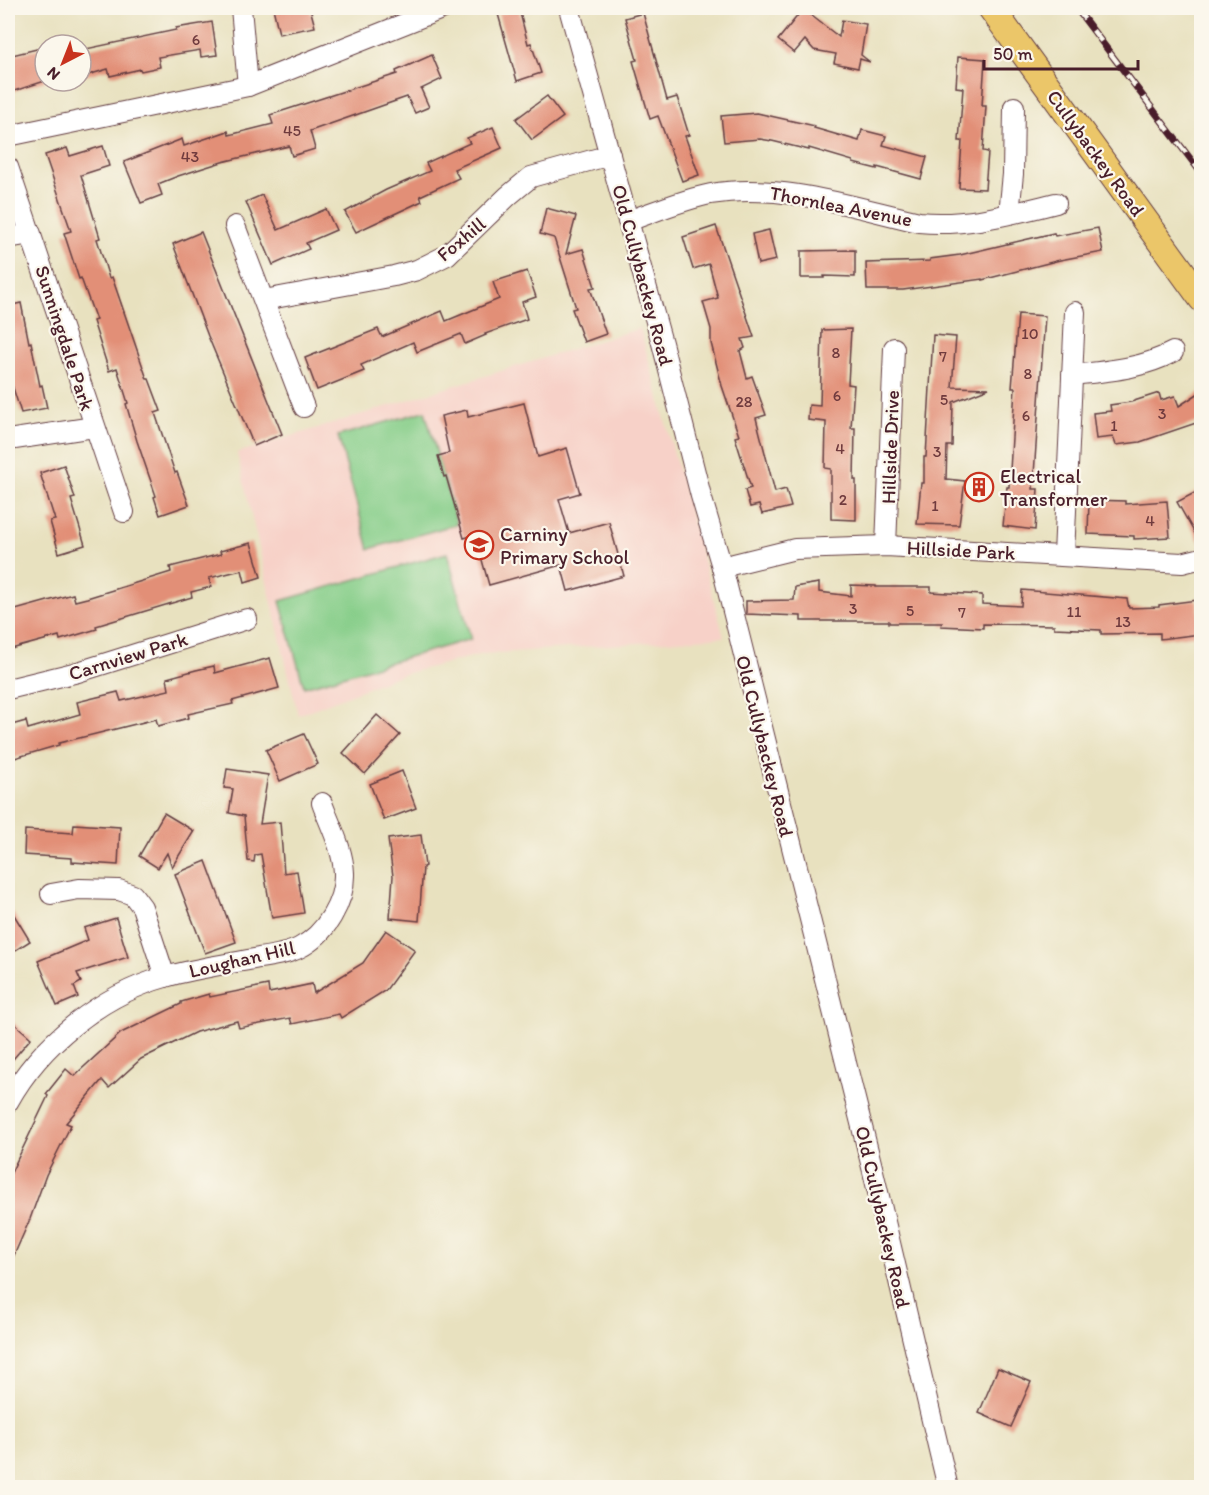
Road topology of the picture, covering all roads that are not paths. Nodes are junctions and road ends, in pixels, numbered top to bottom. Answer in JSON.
{"nodes":[{"id":1,"x":241,"y":8,"type":"edge"},
{"id":2,"x":444,"y":8,"type":"edge"},
{"id":3,"x":569,"y":8,"type":"edge"},
{"id":4,"x":991,"y":8,"type":"edge"},
{"id":5,"x":248,"y":87,"type":"junction"},
{"id":6,"x":1014,"y":107,"type":"dead end"},
{"id":7,"x":8,"y":136,"type":"edge"},
{"id":8,"x":610,"y":155,"type":"junction"},
{"id":9,"x":8,"y":167,"type":"edge"},
{"id":10,"x":1056,"y":203,"type":"dead end"},
{"id":11,"x":1009,"y":214,"type":"junction"},
{"id":12,"x":628,"y":221,"type":"junction"},
{"id":13,"x":235,"y":226,"type":"dead end"},
{"id":14,"x":31,"y":234,"type":"junction"},
{"id":15,"x":8,"y":238,"type":"edge"},
{"id":16,"x":1202,"y":299,"type":"edge"},
{"id":17,"x":264,"y":300,"type":"junction"},
{"id":18,"x":1075,"y":312,"type":"dead end"},
{"id":19,"x":894,"y":348,"type":"dead end"},
{"id":20,"x":1173,"y":351,"type":"dead end"},
{"id":21,"x":1072,"y":375,"type":"junction"},
{"id":22,"x":304,"y":407,"type":"dead end"},
{"id":23,"x":94,"y":427,"type":"junction"},
{"id":24,"x":8,"y":440,"type":"edge"},
{"id":25,"x":124,"y":512,"type":"dead end"},
{"id":26,"x":886,"y":546,"type":"junction"},
{"id":27,"x":1064,"y":555,"type":"junction"},
{"id":28,"x":1202,"y":558,"type":"edge"},
{"id":29,"x":722,"y":567,"type":"junction"},
{"id":30,"x":247,"y":619,"type":"dead end"},
{"id":31,"x":8,"y":689,"type":"edge"},
{"id":32,"x":322,"y":803,"type":"dead end"},
{"id":33,"x":51,"y":894,"type":"dead end"},
{"id":34,"x":165,"y":977,"type":"junction"},
{"id":35,"x":8,"y":1102,"type":"edge"},
{"id":36,"x":948,"y":1488,"type":"edge"}],
"edges":[{"from":1,"to":5,"type":"street"},
{"from":2,"to":5,"type":"street"},
{"from":3,"to":8,"type":"street","name":"Old Cullybackey Road"},
{"from":4,"to":16,"type":"main road","name":"Cullybackey Road"},
{"from":5,"to":7,"type":"street"},
{"from":6,"to":11,"type":"street"},
{"from":8,"to":12,"type":"street","name":"Old Cullybackey Road"},
{"from":8,"to":17,"type":"street","name":"Foxhill"},
{"from":9,"to":14,"type":"street","name":"Sunningdale Park"},
{"from":10,"to":11,"type":"street","name":"Thornlea Avenue"},
{"from":11,"to":12,"type":"street","name":"Thornlea Avenue"},
{"from":12,"to":29,"type":"street","name":"Old Cullybackey Road"},
{"from":13,"to":17,"type":"street"},
{"from":14,"to":15,"type":"street"},
{"from":14,"to":23,"type":"street","name":"Sunningdale Park"},
{"from":17,"to":22,"type":"street"},
{"from":18,"to":21,"type":"street"},
{"from":19,"to":26,"type":"street","name":"Hillside Drive"},
{"from":20,"to":21,"type":"street"},
{"from":21,"to":27,"type":"street"},
{"from":23,"to":24,"type":"street","name":"Sunningdale Park"},
{"from":23,"to":25,"type":"street"},
{"from":26,"to":27,"type":"street","name":"Hillside Park"},
{"from":26,"to":29,"type":"street","name":"Hillside Park"},
{"from":27,"to":28,"type":"street","name":"Hillside Park"},
{"from":29,"to":36,"type":"street","name":"Old Cullybackey Road"},
{"from":30,"to":31,"type":"street","name":"Carnview Park"},
{"from":32,"to":34,"type":"street","name":"Loughan Hill"},
{"from":33,"to":34,"type":"street","name":"Loughan Hill"},
{"from":34,"to":35,"type":"street","name":"Loughan Hill"}]}
